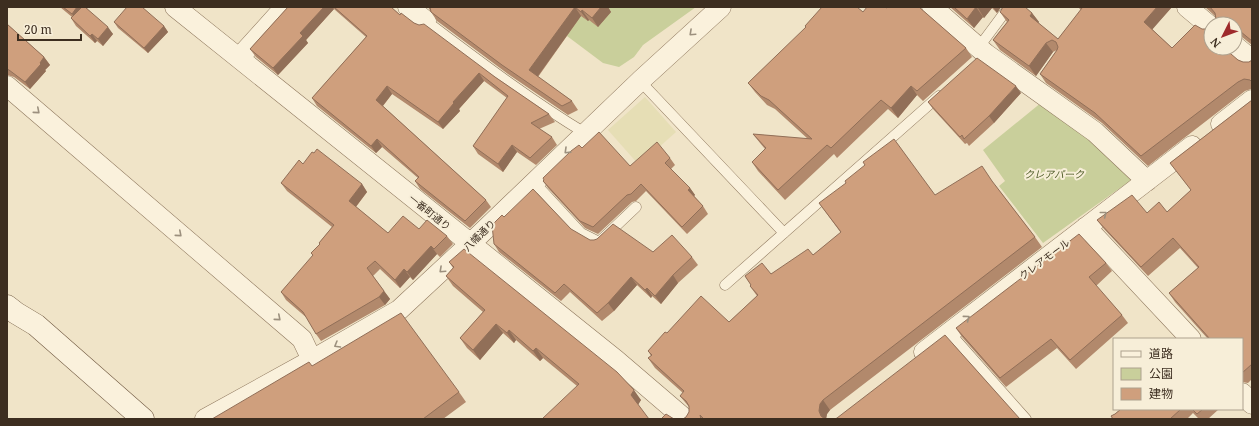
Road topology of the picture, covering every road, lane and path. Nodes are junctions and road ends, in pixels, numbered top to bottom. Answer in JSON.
{"nodes":[{"id":1,"x":175,"y":7,"type":"edge"},
{"id":2,"x":285,"y":7,"type":"edge"},
{"id":3,"x":408,"y":7,"type":"edge"},
{"id":4,"x":721,"y":7,"type":"edge"},
{"id":5,"x":932,"y":7,"type":"edge"},
{"id":6,"x":1187,"y":7,"type":"edge"},
{"id":7,"x":1005,"y":12,"type":"edge"},
{"id":8,"x":1203,"y":20,"type":"edge"},
{"id":9,"x":426,"y":21,"type":"joint"},
{"id":10,"x":982,"y":53,"type":"junction"},
{"id":11,"x":1243,"y":53,"type":"edge"},
{"id":12,"x":239,"y":58,"type":"junction"},
{"id":13,"x":1252,"y":60,"type":"edge"},
{"id":14,"x":640,"y":81,"type":"junction"},
{"id":15,"x":7,"y":86,"type":"edge"},
{"id":16,"x":945,"y":90,"type":"edge"},
{"id":17,"x":1252,"y":100,"type":"edge"},
{"id":18,"x":585,"y":133,"type":"junction"},
{"id":19,"x":1147,"y":181,"type":"junction"},
{"id":20,"x":534,"y":182,"type":"junction"},
{"id":21,"x":636,"y":207,"type":"dead end"},
{"id":22,"x":1086,"y":227,"type":"junction"},
{"id":23,"x":784,"y":233,"type":"junction"},
{"id":24,"x":470,"y":244,"type":"junction"},
{"id":25,"x":725,"y":285,"type":"dead end"},
{"id":26,"x":10,"y":314,"type":"edge"},
{"id":27,"x":949,"y":332,"type":"junction"},
{"id":28,"x":1190,"y":338,"type":"edge"},
{"id":29,"x":312,"y":360,"type":"junction"},
{"id":30,"x":912,"y":361,"type":"edge"},
{"id":31,"x":1243,"y":394,"type":"edge"},
{"id":32,"x":1252,"y":404,"type":"edge"},
{"id":33,"x":143,"y":419,"type":"edge"},
{"id":34,"x":205,"y":419,"type":"edge"},
{"id":35,"x":685,"y":419,"type":"edge"},
{"id":36,"x":1026,"y":419,"type":"edge"}],
"edges":[{"from":1,"to":12,"type":"street","name":"一番町通り"},
{"from":2,"to":12,"type":"street"},
{"from":3,"to":9,"type":"street"},
{"from":4,"to":14,"type":"street","name":"八幡通り","one_way":true},
{"from":5,"to":10,"type":"street"},
{"from":6,"to":8,"type":"street"},
{"from":7,"to":10,"type":"lane"},
{"from":9,"to":18,"type":"lane"},
{"from":10,"to":19,"type":"street"},
{"from":11,"to":13,"type":"street"},
{"from":12,"to":24,"type":"street","name":"一番町通り"},
{"from":14,"to":18,"type":"street","name":"八幡通り"},
{"from":14,"to":23,"type":"lane"},
{"from":15,"to":29,"type":"street","one_way":true},
{"from":16,"to":23,"type":"lane"},
{"from":17,"to":19,"type":"street","name":"クレアモール"},
{"from":18,"to":20,"type":"street","name":"八幡通り","one_way":true},
{"from":22,"to":19,"type":"street","name":"クレアモール","one_way":true},
{"from":20,"to":21,"type":"lane"},
{"from":20,"to":24,"type":"street","name":"八幡通り"},
{"from":27,"to":22,"type":"street","name":"クレアモール","one_way":true},
{"from":22,"to":28,"type":"street"},
{"from":23,"to":25,"type":"lane"},
{"from":24,"to":29,"type":"street","name":"八幡通り","one_way":true},
{"from":24,"to":35,"type":"street","name":"一番町通り"},
{"from":26,"to":33,"type":"street"},
{"from":27,"to":30,"type":"street","name":"クレアモール"},
{"from":27,"to":36,"type":"lane"},
{"from":29,"to":34,"type":"street","name":"八幡通り"},
{"from":31,"to":32,"type":"street"}]}
